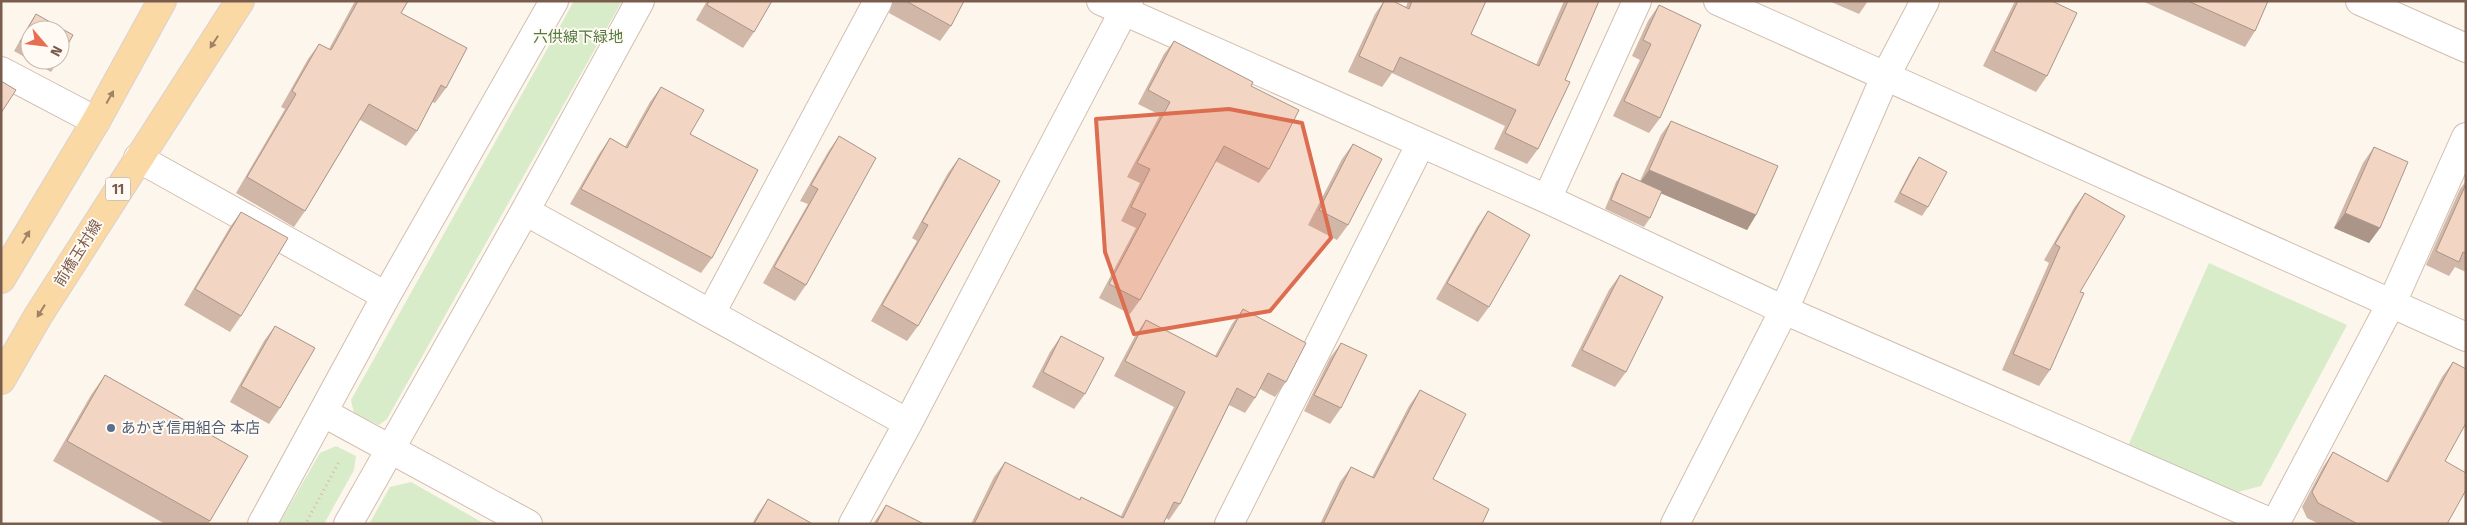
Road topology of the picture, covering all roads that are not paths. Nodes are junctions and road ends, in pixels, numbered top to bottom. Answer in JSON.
{"nodes":[{"id":1,"x":162,"y":1,"type":"edge"},
{"id":2,"x":240,"y":1,"type":"edge"},
{"id":3,"x":554,"y":1,"type":"edge"},
{"id":4,"x":640,"y":1,"type":"edge"},
{"id":5,"x":878,"y":1,"type":"edge"},
{"id":6,"x":1638,"y":1,"type":"edge"},
{"id":7,"x":1718,"y":1,"type":"edge"},
{"id":8,"x":1926,"y":1,"type":"edge"},
{"id":9,"x":2360,"y":1,"type":"edge"},
{"id":10,"x":1117,"y":5,"type":"edge"},
{"id":11,"x":2466,"y":48,"type":"edge"},
{"id":12,"x":1,"y":71,"type":"edge"},
{"id":13,"x":1885,"y":77,"type":"junction"},
{"id":14,"x":96,"y":121,"type":"junction"},
{"id":15,"x":2466,"y":137,"type":"edge"},
{"id":16,"x":1421,"y":143,"type":"junction"},
{"id":17,"x":138,"y":158,"type":"junction"},
{"id":18,"x":1547,"y":199,"type":"junction"},
{"id":19,"x":525,"y":211,"type":"junction"},
{"id":20,"x":1,"y":279,"type":"edge"},
{"id":21,"x":386,"y":296,"type":"junction"},
{"id":22,"x":2392,"y":302,"type":"junction"},
{"id":23,"x":1784,"y":310,"type":"junction"},
{"id":24,"x":711,"y":313,"type":"junction"},
{"id":25,"x":2466,"y":337,"type":"edge"},
{"id":26,"x":1,"y":380,"type":"edge"},
{"id":27,"x":324,"y":412,"type":"junction"},
{"id":28,"x":908,"y":423,"type":"junction"},
{"id":29,"x":390,"y":448,"type":"junction"},
{"id":30,"x":262,"y":524,"type":"edge"},
{"id":31,"x":348,"y":524,"type":"edge"},
{"id":32,"x":528,"y":524,"type":"edge"},
{"id":33,"x":853,"y":524,"type":"edge"},
{"id":34,"x":1228,"y":524,"type":"edge"},
{"id":35,"x":1676,"y":524,"type":"edge"},
{"id":36,"x":2275,"y":524,"type":"edge"}],
"edges":[{"from":14,"to":1,"type":"main road","one_way":true},
{"from":2,"to":17,"type":"main road","name":"前橋玉村線","number":"11","one_way":true},
{"from":3,"to":21,"type":"street"},
{"from":4,"to":19,"type":"street"},
{"from":5,"to":24,"type":"street"},
{"from":6,"to":18,"type":"street"},
{"from":7,"to":13,"type":"street"},
{"from":8,"to":13,"type":"street"},
{"from":9,"to":11,"type":"street"},
{"from":10,"to":16,"type":"street"},
{"from":10,"to":28,"type":"street"},
{"from":12,"to":14,"type":"street"},
{"from":13,"to":22,"type":"street"},
{"from":13,"to":23,"type":"street"},
{"from":20,"to":14,"type":"main road","one_way":true},
{"from":15,"to":22,"type":"street"},
{"from":16,"to":18,"type":"street"},
{"from":16,"to":34,"type":"street"},
{"from":17,"to":21,"type":"street"},
{"from":17,"to":26,"type":"main road","name":"前橋玉村線","number":"11","one_way":true},
{"from":18,"to":23,"type":"street"},
{"from":19,"to":24,"type":"street"},
{"from":19,"to":29,"type":"street"},
{"from":21,"to":27,"type":"street"},
{"from":22,"to":25,"type":"street"},
{"from":22,"to":36,"type":"street"},
{"from":23,"to":35,"type":"street"},
{"from":23,"to":36,"type":"street"},
{"from":24,"to":28,"type":"street"},
{"from":27,"to":29,"type":"street"},
{"from":27,"to":30,"type":"street"},
{"from":28,"to":33,"type":"street"},
{"from":29,"to":31,"type":"street"},
{"from":29,"to":32,"type":"street"}]}
